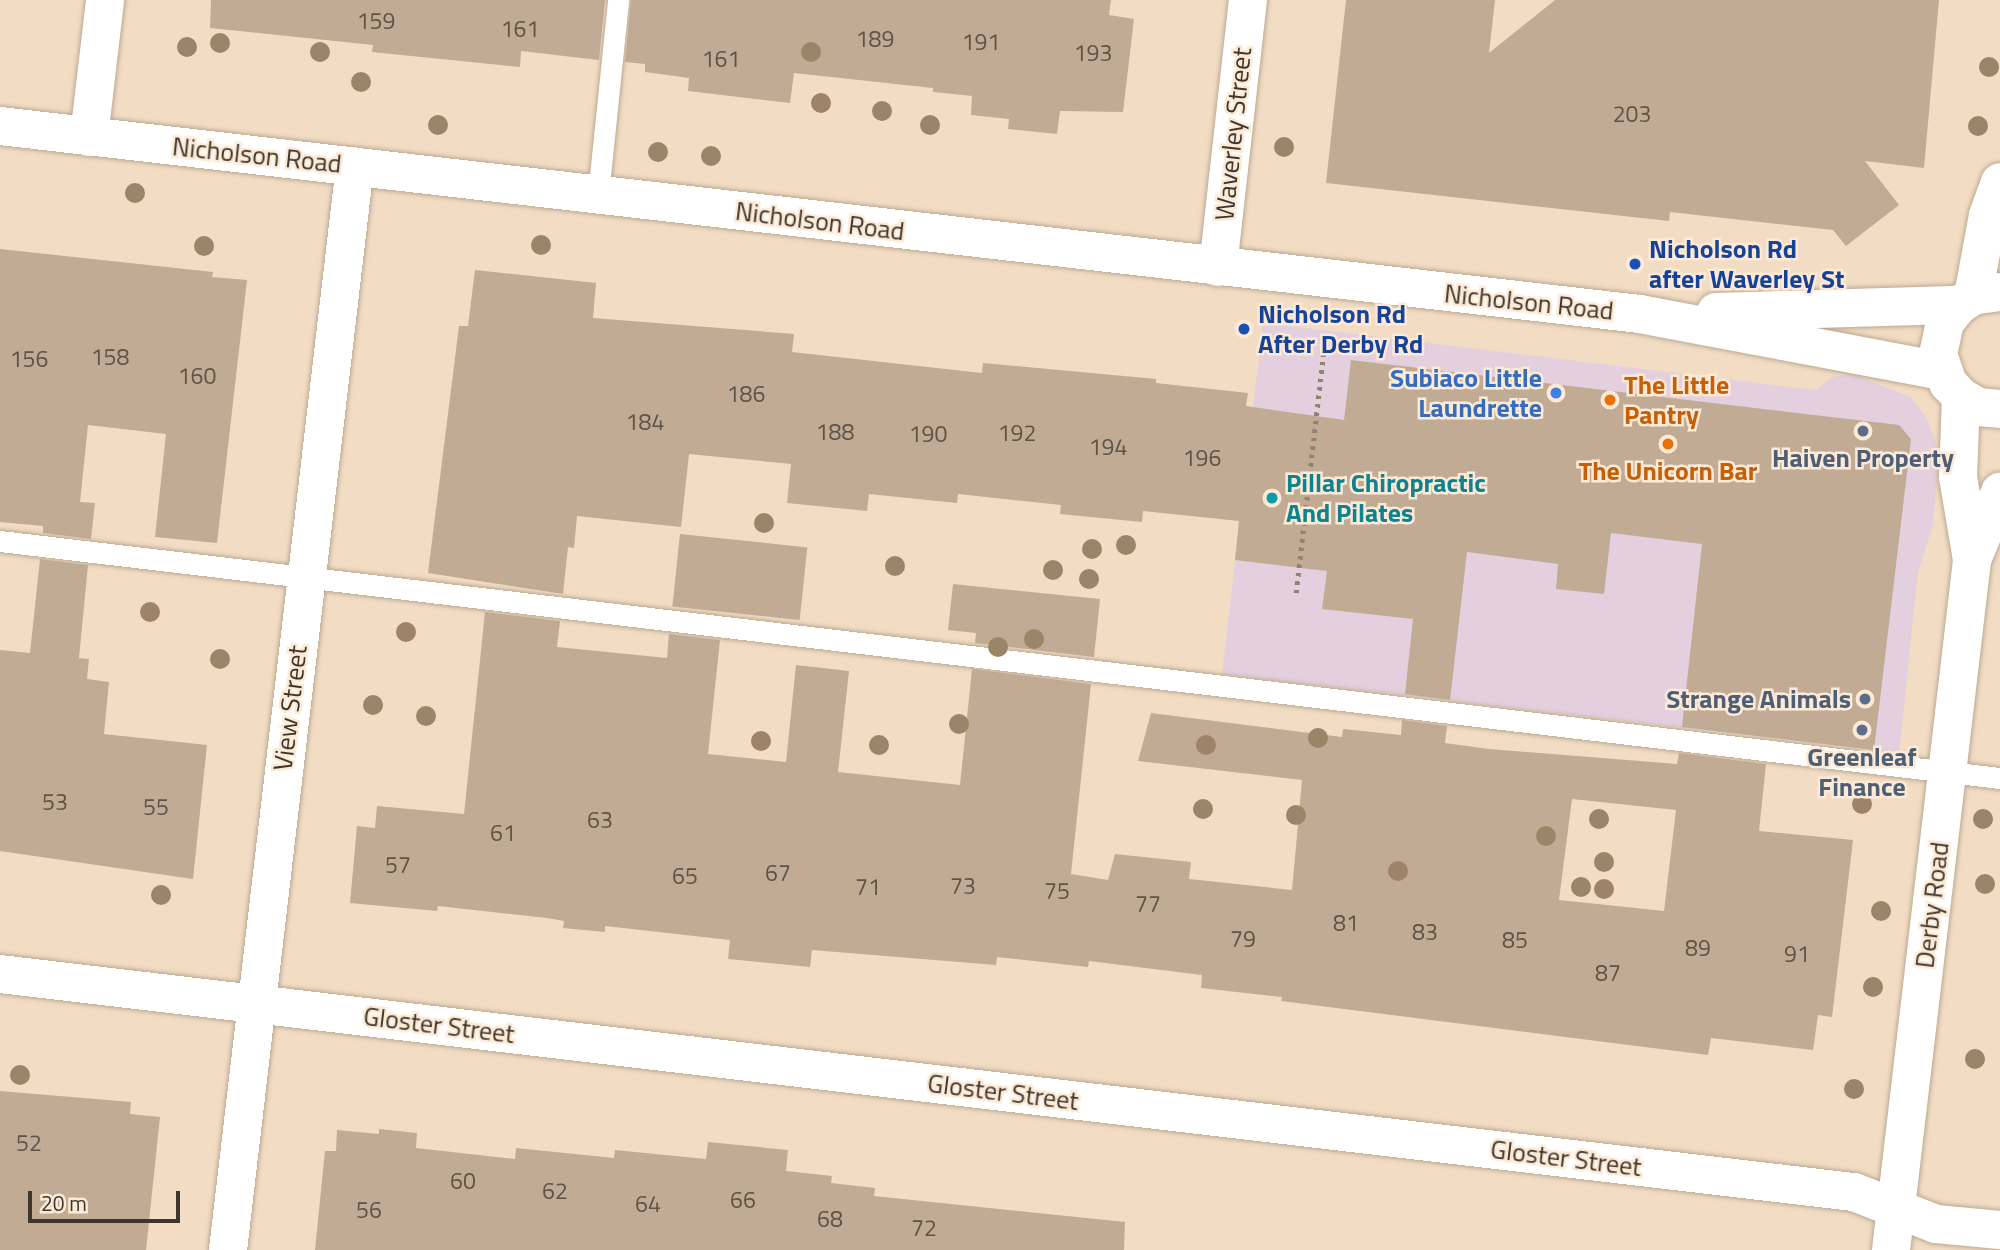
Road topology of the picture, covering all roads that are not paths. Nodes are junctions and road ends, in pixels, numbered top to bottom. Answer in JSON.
{"nodes":[{"id":1,"x":104,"y":0,"type":"edge"},
{"id":2,"x":618,"y":0,"type":"edge"},
{"id":3,"x":1248,"y":0,"type":"edge"},
{"id":4,"x":0,"y":126,"type":"edge"},
{"id":5,"x":89,"y":137,"type":"junction"},
{"id":6,"x":355,"y":166,"type":"junction"},
{"id":7,"x":2000,"y":182,"type":"edge"},
{"id":8,"x":598,"y":195,"type":"junction"},
{"id":9,"x":1218,"y":267,"type":"junction"},
{"id":10,"x":1977,"y":298,"type":"edge"},
{"id":11,"x":1640,"y":314,"type":"junction"},
{"id":12,"x":1951,"y":384,"type":"junction"},
{"id":13,"x":2000,"y":409,"type":"edge"},
{"id":14,"x":2000,"y":492,"type":"edge"},
{"id":15,"x":0,"y":541,"type":"edge"},
{"id":16,"x":1972,"y":560,"type":"junction"},
{"id":17,"x":306,"y":576,"type":"junction"},
{"id":18,"x":1947,"y":773,"type":"junction"},
{"id":19,"x":2000,"y":778,"type":"edge"},
{"id":20,"x":0,"y":974,"type":"edge"},
{"id":21,"x":256,"y":1003,"type":"junction"},
{"id":22,"x":1896,"y":1208,"type":"junction"},
{"id":23,"x":2000,"y":1230,"type":"edge"},
{"id":24,"x":228,"y":1250,"type":"edge"},
{"id":25,"x":1891,"y":1250,"type":"edge"}],
"edges":[{"from":1,"to":5,"type":"street"},
{"from":2,"to":8,"type":"lane"},
{"from":3,"to":9,"type":"street","name":"Waverley Street"},
{"from":4,"to":5,"type":"street","name":"Nicholson Road"},
{"from":5,"to":6,"type":"street","name":"Nicholson Road"},
{"from":6,"to":8,"type":"street","name":"Nicholson Road"},
{"from":6,"to":17,"type":"street","name":"View Street"},
{"from":7,"to":10,"type":"street"},
{"from":8,"to":9,"type":"street","name":"Nicholson Road"},
{"from":9,"to":11,"type":"street","name":"Nicholson Road"},
{"from":10,"to":11,"type":"street","name":"Nicholson Road"},
{"from":10,"to":12,"type":"street","name":"Derby Road"},
{"from":11,"to":12,"type":"street","name":"Nicholson Road"},
{"from":12,"to":13,"type":"street","name":"Nicholson Road"},
{"from":12,"to":16,"type":"street","name":"Derby Road"},
{"from":14,"to":16,"type":"street","name":"Derby Road"},
{"from":15,"to":17,"type":"lane"},
{"from":16,"to":18,"type":"street","name":"Derby Road"},
{"from":17,"to":18,"type":"lane"},
{"from":17,"to":21,"type":"street","name":"View Street"},
{"from":18,"to":19,"type":"lane"},
{"from":18,"to":22,"type":"street","name":"Derby Road"},
{"from":20,"to":21,"type":"street","name":"Gloster Street"},
{"from":21,"to":22,"type":"street","name":"Gloster Street"},
{"from":21,"to":24,"type":"street","name":"View Street"},
{"from":22,"to":23,"type":"street","name":"Gloster Street"},
{"from":22,"to":25,"type":"street","name":"Derby Road"}]}
